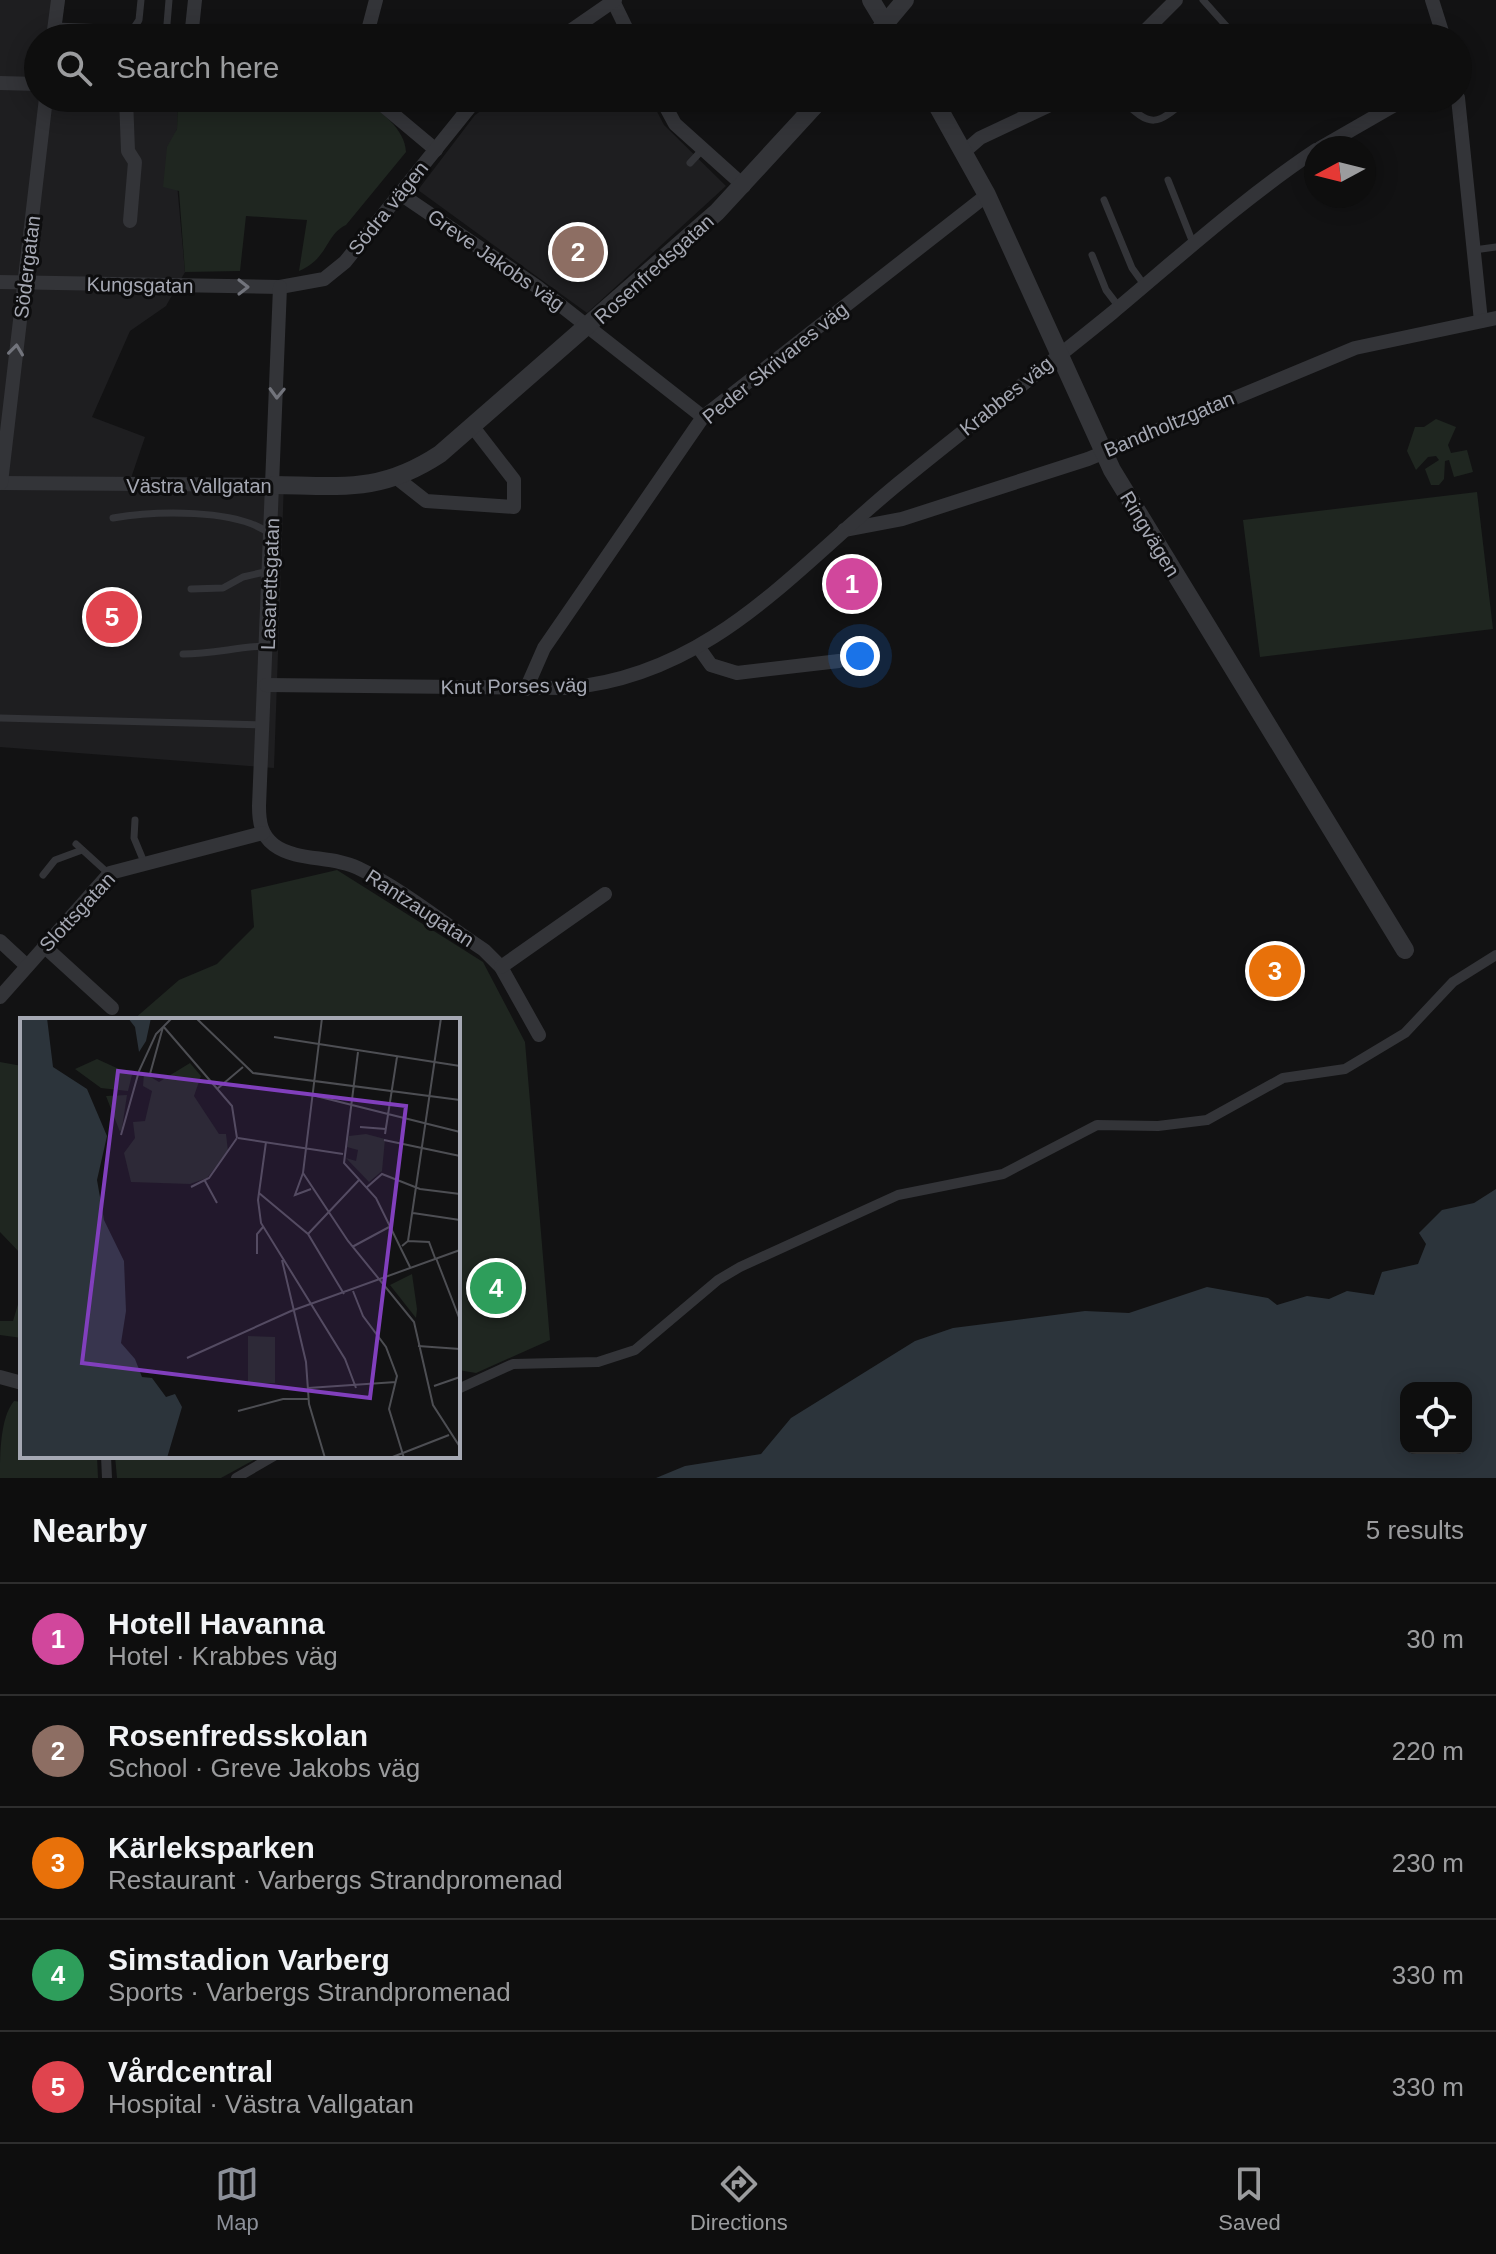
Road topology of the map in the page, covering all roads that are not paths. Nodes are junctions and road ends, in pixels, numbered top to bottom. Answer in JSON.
{"nodes":[{"id":1,"x":58,"y":0,"type":"edge"},
{"id":2,"x":141,"y":0,"type":"edge"},
{"id":3,"x":169,"y":0,"type":"edge"},
{"id":4,"x":195,"y":0,"type":"edge"},
{"id":5,"x":376,"y":0,"type":"edge"},
{"id":6,"x":871,"y":0,"type":"edge"},
{"id":7,"x":905,"y":0,"type":"edge"},
{"id":8,"x":1176,"y":0,"type":"edge"},
{"id":9,"x":1203,"y":0,"type":"edge"},
{"id":10,"x":1432,"y":0,"type":"edge"},
{"id":11,"x":614,"y":1,"type":"edge"},
{"id":12,"x":55,"y":24,"type":"edge"},
{"id":13,"x":136,"y":24,"type":"edge"},
{"id":14,"x":167,"y":24,"type":"dead end"},
{"id":15,"x":192,"y":24,"type":"edge"},
{"id":16,"x":370,"y":24,"type":"edge"},
{"id":17,"x":583,"y":24,"type":"edge"},
{"id":18,"x":625,"y":24,"type":"edge"},
{"id":19,"x":886,"y":24,"type":"edge"},
{"id":20,"x":893,"y":24,"type":"edge"},
{"id":21,"x":1152,"y":24,"type":"edge"},
{"id":22,"x":1224,"y":24,"type":"edge"},
{"id":23,"x":1440,"y":24,"type":"edge"},
{"id":24,"x":0,"y":83,"type":"edge"},
{"id":25,"x":24,"y":84,"type":"edge"},
{"id":26,"x":44,"y":112,"type":"edge"},
{"id":27,"x":127,"y":112,"type":"edge"},
{"id":28,"x":391,"y":112,"type":"edge"},
{"id":29,"x":466,"y":112,"type":"edge"},
{"id":30,"x":669,"y":112,"type":"edge"},
{"id":31,"x":810,"y":112,"type":"edge"},
{"id":32,"x":941,"y":112,"type":"edge"},
{"id":33,"x":1035,"y":112,"type":"edge"},
{"id":34,"x":1135,"y":112,"type":"edge"},
{"id":35,"x":1172,"y":112,"type":"edge"},
{"id":36,"x":1383,"y":112,"type":"edge"},
{"id":37,"x":1459,"y":112,"type":"edge"},
{"id":38,"x":1341,"y":136,"type":"edge"},
{"id":39,"x":703,"y":149,"type":"junction"},
{"id":40,"x":436,"y":150,"type":"junction"},
{"id":41,"x":965,"y":151,"type":"junction"},
{"id":42,"x":1304,"y":160,"type":"edge"},
{"id":43,"x":690,"y":163,"type":"dead end"},
{"id":44,"x":1168,"y":180,"type":"dead end"},
{"id":45,"x":744,"y":186,"type":"junction"},
{"id":46,"x":399,"y":193,"type":"junction"},
{"id":47,"x":987,"y":195,"type":"junction"},
{"id":48,"x":1104,"y":200,"type":"dead end"},
{"id":49,"x":130,"y":221,"type":"dead end"},
{"id":50,"x":1194,"y":245,"type":"junction"},
{"id":51,"x":1496,"y":247,"type":"edge"},
{"id":52,"x":1474,"y":250,"type":"junction"},
{"id":53,"x":1092,"y":255,"type":"dead end"},
{"id":54,"x":0,"y":282,"type":"edge"},
{"id":55,"x":25,"y":282,"type":"junction"},
{"id":56,"x":1145,"y":286,"type":"junction"},
{"id":57,"x":280,"y":287,"type":"junction"},
{"id":58,"x":1119,"y":307,"type":"junction"},
{"id":59,"x":1489,"y":320,"type":"edge"},
{"id":60,"x":590,"y":327,"type":"junction"},
{"id":61,"x":1058,"y":354,"type":"junction"},
{"id":62,"x":703,"y":417,"type":"junction"},
{"id":63,"x":473,"y":427,"type":"junction"},
{"id":64,"x":1103,"y":453,"type":"junction"},
{"id":65,"x":398,"y":479,"type":"junction"},
{"id":66,"x":0,"y":483,"type":"edge"},
{"id":67,"x":274,"y":485,"type":"junction"},
{"id":68,"x":113,"y":518,"type":"dead end"},
{"id":69,"x":842,"y":531,"type":"junction"},
{"id":70,"x":272,"y":536,"type":"junction"},
{"id":71,"x":271,"y":570,"type":"junction"},
{"id":72,"x":191,"y":589,"type":"dead end"},
{"id":73,"x":268,"y":646,"type":"junction"},
{"id":74,"x":699,"y":648,"type":"junction"},
{"id":75,"x":183,"y":654,"type":"dead end"},
{"id":76,"x":839,"y":661,"type":"dead end"},
{"id":77,"x":266,"y":685,"type":"junction"},
{"id":78,"x":526,"y":689,"type":"junction"},
{"id":79,"x":0,"y":718,"type":"edge"},
{"id":80,"x":264,"y":725,"type":"junction"},
{"id":81,"x":135,"y":820,"type":"dead end"},
{"id":82,"x":263,"y":833,"type":"junction"},
{"id":83,"x":144,"y":862,"type":"junction"},
{"id":84,"x":109,"y":874,"type":"junction"},
{"id":85,"x":43,"y":875,"type":"dead end"},
{"id":86,"x":605,"y":894,"type":"dead end"},
{"id":87,"x":0,"y":941,"type":"edge"},
{"id":88,"x":44,"y":946,"type":"junction"},
{"id":89,"x":1405,"y":950,"type":"dead end"},
{"id":90,"x":1496,"y":955,"type":"edge"},
{"id":91,"x":27,"y":966,"type":"junction"},
{"id":92,"x":501,"y":967,"type":"junction"},
{"id":93,"x":0,"y":997,"type":"edge"},
{"id":94,"x":112,"y":1008,"type":"dead end"},
{"id":95,"x":539,"y":1035,"type":"dead end"},
{"id":96,"x":0,"y":1377,"type":"edge"},
{"id":97,"x":20,"y":1382,"type":"edge"},
{"id":98,"x":460,"y":1388,"type":"edge"},
{"id":99,"x":106,"y":1458,"type":"edge"},
{"id":100,"x":271,"y":1458,"type":"edge"},
{"id":101,"x":107,"y":1478,"type":"edge"},
{"id":102,"x":236,"y":1478,"type":"edge"}],
"edges":[{"from":1,"to":12,"type":"street"},
{"from":2,"to":13,"type":"lane"},
{"from":3,"to":14,"type":"lane"},
{"from":4,"to":15,"type":"street"},
{"from":5,"to":16,"type":"street"},
{"from":6,"to":19,"type":"street"},
{"from":7,"to":20,"type":"street"},
{"from":8,"to":21,"type":"street"},
{"from":9,"to":22,"type":"lane"},
{"from":10,"to":23,"type":"street"},
{"from":11,"to":17,"type":"street"},
{"from":11,"to":18,"type":"street"},
{"from":24,"to":25,"type":"street"},
{"from":26,"to":55,"type":"street","name":"Södergatan"},
{"from":27,"to":49,"type":"street"},
{"from":28,"to":40,"type":"street"},
{"from":29,"to":40,"type":"street","name":"Södra vägen"},
{"from":30,"to":39,"type":"street"},
{"from":31,"to":45,"type":"street","name":"Rosenfredsgatan"},
{"from":32,"to":41,"type":"street","name":"Ringvägen"},
{"from":33,"to":41,"type":"street"},
{"from":34,"to":35,"type":"lane"},
{"from":36,"to":38,"type":"street","name":"Krabbes väg"},
{"from":37,"to":52,"type":"street"},
{"from":39,"to":43,"type":"lane"},
{"from":39,"to":45,"type":"street"},
{"from":40,"to":46,"type":"street","name":"Södra vägen"},
{"from":41,"to":47,"type":"street","name":"Ringvägen"},
{"from":42,"to":50,"type":"street","name":"Krabbes väg"},
{"from":44,"to":50,"type":"lane"},
{"from":45,"to":60,"type":"street","name":"Rosenfredsgatan"},
{"from":46,"to":57,"type":"street","name":"Södra vägen"},
{"from":46,"to":60,"type":"street","name":"Greve Jakobs väg"},
{"from":47,"to":61,"type":"street","name":"Ringvägen"},
{"from":47,"to":62,"type":"street","name":"Peder Skrivares väg"},
{"from":48,"to":56,"type":"lane"},
{"from":50,"to":56,"type":"street","name":"Krabbes väg"},
{"from":51,"to":52,"type":"lane"},
{"from":52,"to":59,"type":"street"},
{"from":53,"to":58,"type":"lane"},
{"from":54,"to":55,"type":"street","name":"Kungsgatan"},
{"from":55,"to":57,"type":"street","name":"Kungsgatan","one_way":true},
{"from":66,"to":55,"type":"street","name":"Södergatan","one_way":true},
{"from":56,"to":58,"type":"street","name":"Krabbes väg"},
{"from":57,"to":67,"type":"street","name":"Lasarettsgatan","one_way":true},
{"from":58,"to":61,"type":"street","name":"Krabbes väg"},
{"from":59,"to":64,"type":"street","name":"Bandholtzgatan"},
{"from":60,"to":62,"type":"street","name":"Greve Jakobs väg"},
{"from":60,"to":63,"type":"street","name":"Rosenfredsgatan"},
{"from":61,"to":64,"type":"street","name":"Ringvägen"},
{"from":61,"to":69,"type":"street","name":"Krabbes väg"},
{"from":62,"to":78,"type":"street","name":"Peder Skrivares väg"},
{"from":63,"to":65,"type":"street","name":"Rosenfredsgatan"},
{"from":63,"to":65,"type":"street"},
{"from":64,"to":69,"type":"street","name":"Bandholtzgatan"},
{"from":64,"to":89,"type":"street","name":"Ringvägen"},
{"from":65,"to":67,"type":"street","name":"Västra Vallgatan"},
{"from":66,"to":67,"type":"street","name":"Västra Vallgatan"},
{"from":67,"to":70,"type":"street","name":"Lasarettsgatan"},
{"from":68,"to":70,"type":"lane"},
{"from":69,"to":74,"type":"street","name":"Krabbes väg"},
{"from":70,"to":71,"type":"street","name":"Lasarettsgatan"},
{"from":71,"to":72,"type":"lane"},
{"from":71,"to":73,"type":"street","name":"Lasarettsgatan"},
{"from":73,"to":75,"type":"lane"},
{"from":73,"to":77,"type":"street","name":"Lasarettsgatan"},
{"from":74,"to":76,"type":"street"},
{"from":74,"to":78,"type":"street","name":"Knut Porses väg"},
{"from":77,"to":78,"type":"street","name":"Knut Porses väg"},
{"from":77,"to":80,"type":"street","name":"Lasarettsgatan"},
{"from":79,"to":80,"type":"lane"},
{"from":80,"to":82,"type":"street","name":"Lasarettsgatan"},
{"from":81,"to":83,"type":"lane"},
{"from":82,"to":83,"type":"street","name":"Slottsgatan"},
{"from":82,"to":92,"type":"street","name":"Rantzaugatan"},
{"from":83,"to":84,"type":"street","name":"Slottsgatan"},
{"from":84,"to":85,"type":"lane"},
{"from":84,"to":88,"type":"street","name":"Slottsgatan"},
{"from":86,"to":92,"type":"street"},
{"from":87,"to":91,"type":"street"},
{"from":88,"to":91,"type":"street","name":"Slottsgatan"},
{"from":88,"to":94,"type":"street"},
{"from":90,"to":98,"type":"street"},
{"from":91,"to":93,"type":"street","name":"Slottsgatan"},
{"from":92,"to":95,"type":"street","name":"Rantzaugatan"},
{"from":96,"to":97,"type":"street"},
{"from":99,"to":101,"type":"street"},
{"from":100,"to":102,"type":"street"}]}
